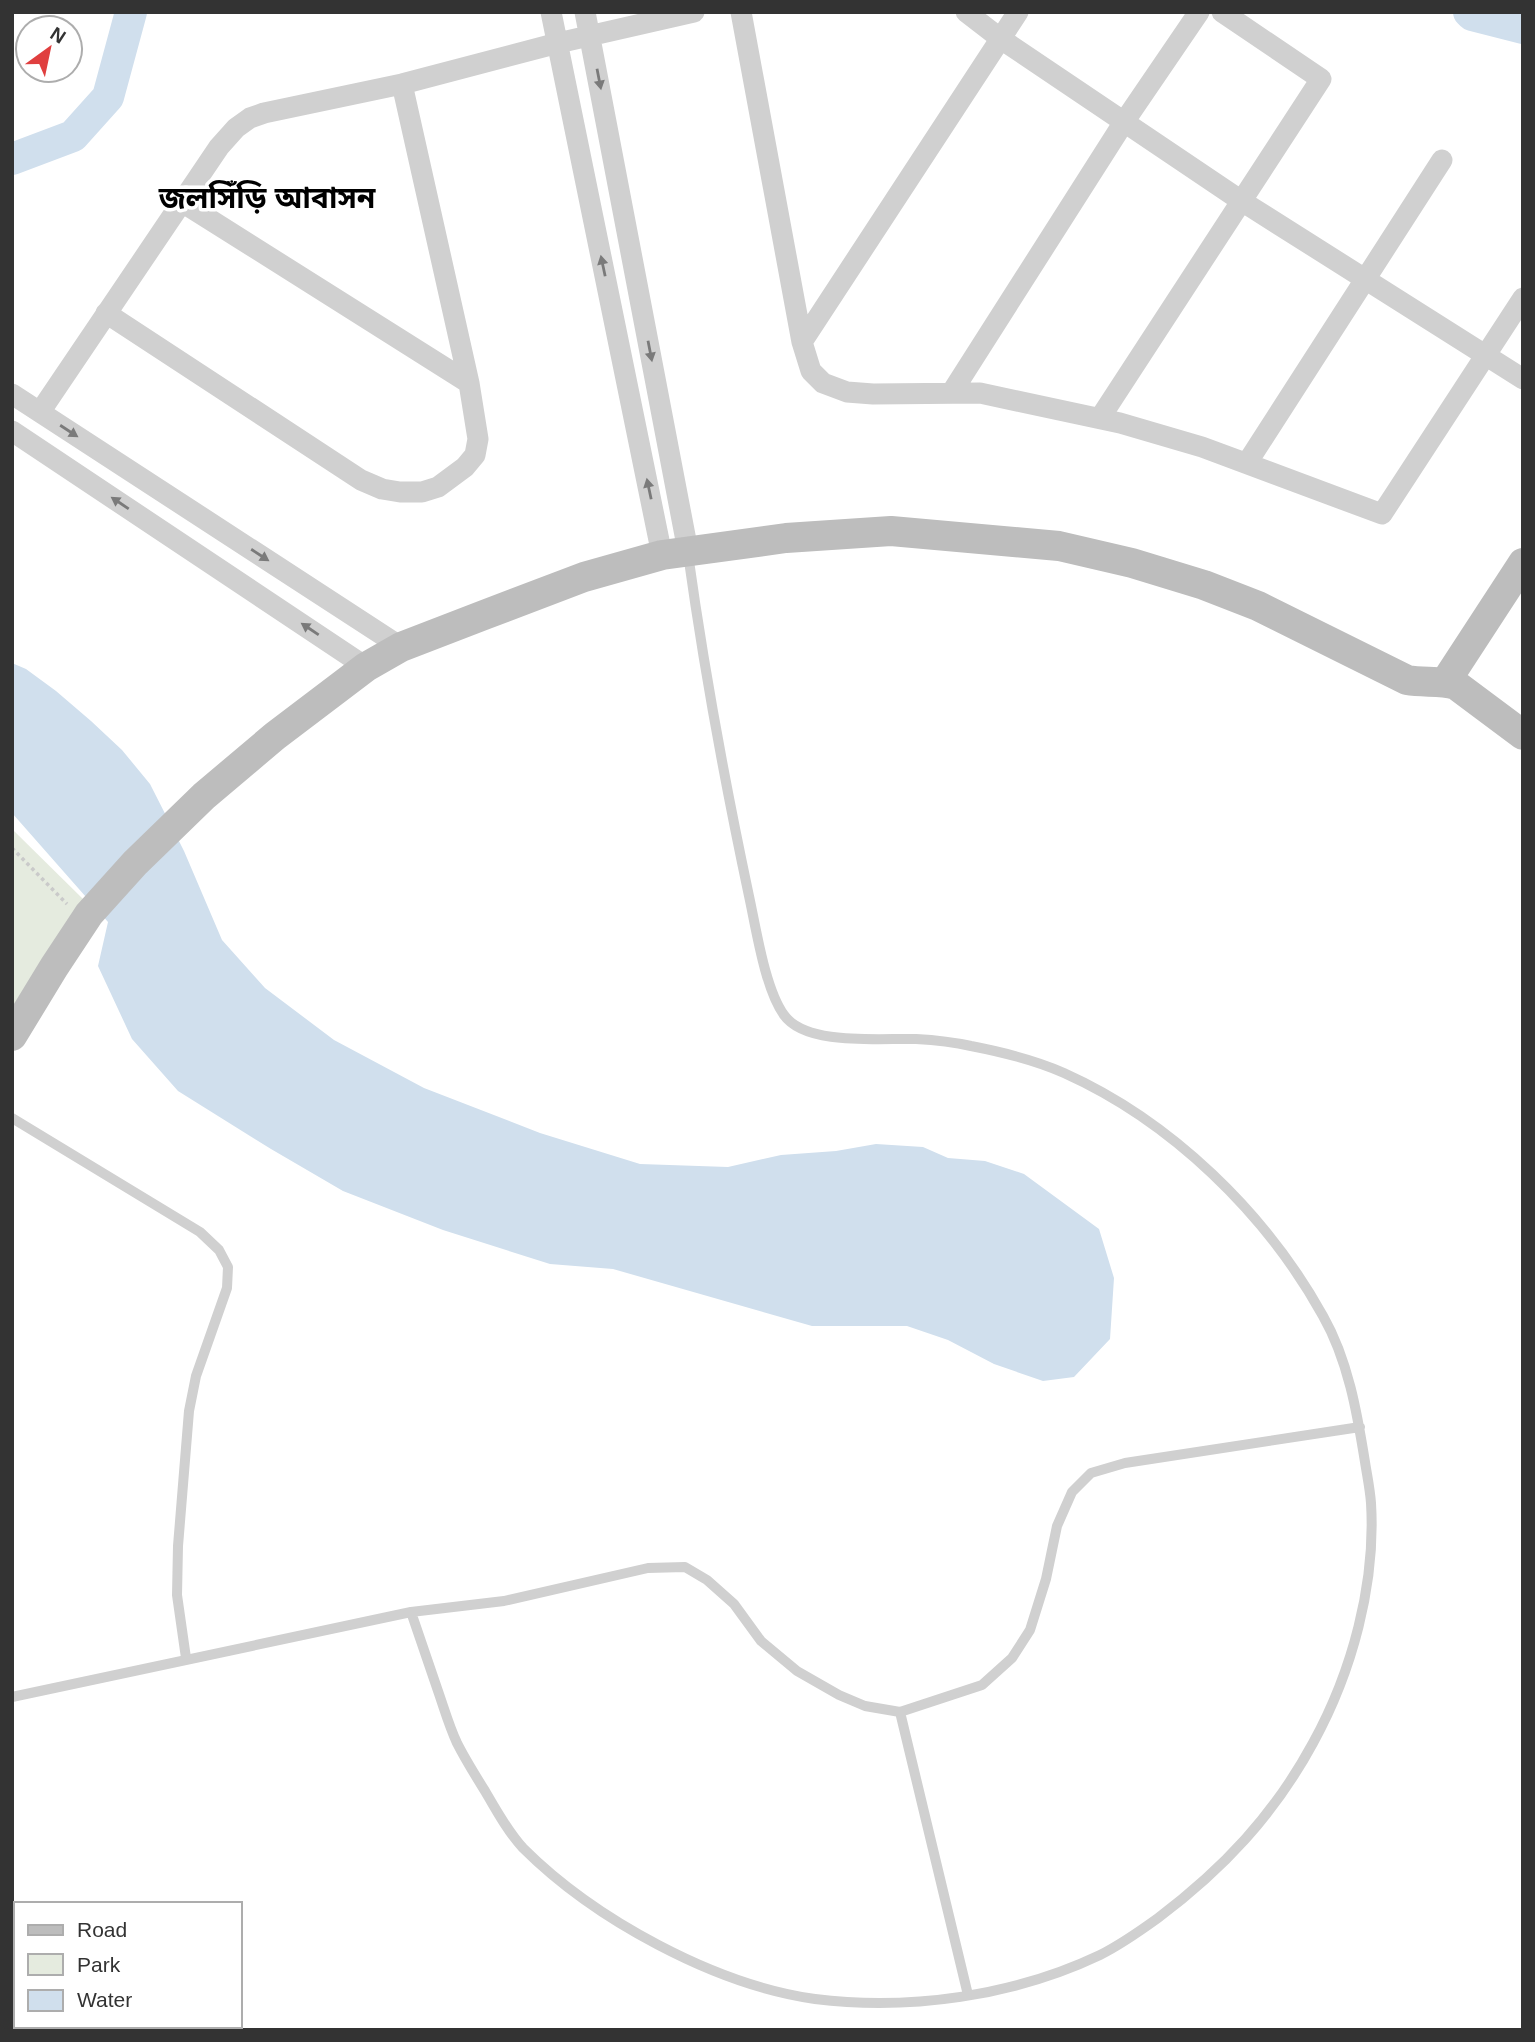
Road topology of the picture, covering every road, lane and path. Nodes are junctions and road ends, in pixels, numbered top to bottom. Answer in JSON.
{"nodes":[{"id":1,"x":551,"y":12,"type":"edge"},
{"id":2,"x":585,"y":12,"type":"edge"},
{"id":3,"x":694,"y":12,"type":"edge"},
{"id":4,"x":741,"y":12,"type":"edge"},
{"id":5,"x":966,"y":12,"type":"edge"},
{"id":6,"x":1018,"y":12,"type":"edge"},
{"id":7,"x":1199,"y":12,"type":"edge"},
{"id":8,"x":1222,"y":12,"type":"edge"},
{"id":9,"x":591,"y":36,"type":"junction"},
{"id":10,"x":1001,"y":38,"type":"junction"},
{"id":11,"x":558,"y":43,"type":"junction"},
{"id":12,"x":402,"y":84,"type":"junction"},
{"id":13,"x":1124,"y":122,"type":"junction"},
{"id":14,"x":1442,"y":160,"type":"dead end"},
{"id":15,"x":1240,"y":200,"type":"junction"},
{"id":16,"x":182,"y":202,"type":"junction"},
{"id":17,"x":1366,"y":280,"type":"junction"},
{"id":18,"x":1523,"y":298,"type":"edge"},
{"id":19,"x":106,"y":313,"type":"junction"},
{"id":20,"x":802,"y":342,"type":"junction"},
{"id":21,"x":1484,"y":356,"type":"junction"},
{"id":22,"x":1523,"y":379,"type":"edge"},
{"id":23,"x":469,"y":383,"type":"junction"},
{"id":24,"x":951,"y":392,"type":"junction"},
{"id":25,"x":12,"y":394,"type":"edge"},
{"id":26,"x":40,"y":412,"type":"junction"},
{"id":27,"x":1100,"y":418,"type":"junction"},
{"id":28,"x":12,"y":431,"type":"edge"},
{"id":29,"x":1247,"y":463,"type":"junction"},
{"id":30,"x":675,"y":553,"type":"junction"},
{"id":31,"x":1523,"y":563,"type":"edge"},
{"id":32,"x":401,"y":647,"type":"junction"},
{"id":33,"x":366,"y":667,"type":"junction"},
{"id":34,"x":1446,"y":681,"type":"junction"},
{"id":35,"x":1523,"y":735,"type":"edge"},
{"id":36,"x":12,"y":848,"type":"edge"},
{"id":37,"x":79,"y":910,"type":"junction"},
{"id":38,"x":12,"y":1036,"type":"edge"},
{"id":39,"x":12,"y":1118,"type":"edge"},
{"id":40,"x":1360,"y":1427,"type":"junction"},
{"id":41,"x":411,"y":1612,"type":"junction"},
{"id":42,"x":186,"y":1658,"type":"junction"},
{"id":43,"x":12,"y":1697,"type":"edge"},
{"id":44,"x":900,"y":1712,"type":"junction"},
{"id":45,"x":968,"y":1995,"type":"junction"}],
"edges":[{"from":1,"to":11,"type":"street"},
{"from":2,"to":9,"type":"street"},
{"from":3,"to":9,"type":"street"},
{"from":4,"to":20,"type":"street"},
{"from":5,"to":10,"type":"street"},
{"from":6,"to":10,"type":"street"},
{"from":7,"to":13,"type":"street"},
{"from":8,"to":15,"type":"street"},
{"from":9,"to":11,"type":"street"},
{"from":9,"to":30,"type":"street","one_way":true},
{"from":10,"to":13,"type":"street"},
{"from":10,"to":20,"type":"street"},
{"from":11,"to":12,"type":"street"},
{"from":30,"to":11,"type":"street","one_way":true},
{"from":12,"to":16,"type":"street"},
{"from":12,"to":23,"type":"street"},
{"from":13,"to":15,"type":"street"},
{"from":13,"to":24,"type":"street"},
{"from":14,"to":17,"type":"street"},
{"from":15,"to":17,"type":"street"},
{"from":15,"to":27,"type":"street"},
{"from":16,"to":19,"type":"street"},
{"from":16,"to":23,"type":"street"},
{"from":17,"to":21,"type":"street"},
{"from":17,"to":29,"type":"street"},
{"from":18,"to":21,"type":"street"},
{"from":19,"to":23,"type":"street"},
{"from":19,"to":26,"type":"street"},
{"from":20,"to":24,"type":"street"},
{"from":21,"to":22,"type":"street"},
{"from":21,"to":29,"type":"street"},
{"from":24,"to":27,"type":"street"},
{"from":25,"to":26,"type":"street"},
{"from":26,"to":32,"type":"street","one_way":true},
{"from":27,"to":29,"type":"street"},
{"from":33,"to":28,"type":"street","one_way":true},
{"from":30,"to":32,"type":"street"},
{"from":30,"to":34,"type":"street"},
{"from":30,"to":40,"type":"lane"},
{"from":31,"to":34,"type":"street"},
{"from":32,"to":33,"type":"street"},
{"from":33,"to":37,"type":"street"},
{"from":34,"to":35,"type":"street"},
{"from":36,"to":37,"type":"path"},
{"from":37,"to":38,"type":"street"},
{"from":39,"to":42,"type":"lane"},
{"from":40,"to":44,"type":"lane"},
{"from":40,"to":45,"type":"lane"},
{"from":41,"to":42,"type":"lane"},
{"from":41,"to":44,"type":"lane"},
{"from":41,"to":45,"type":"lane"},
{"from":42,"to":43,"type":"lane"},
{"from":44,"to":45,"type":"lane"}]}
